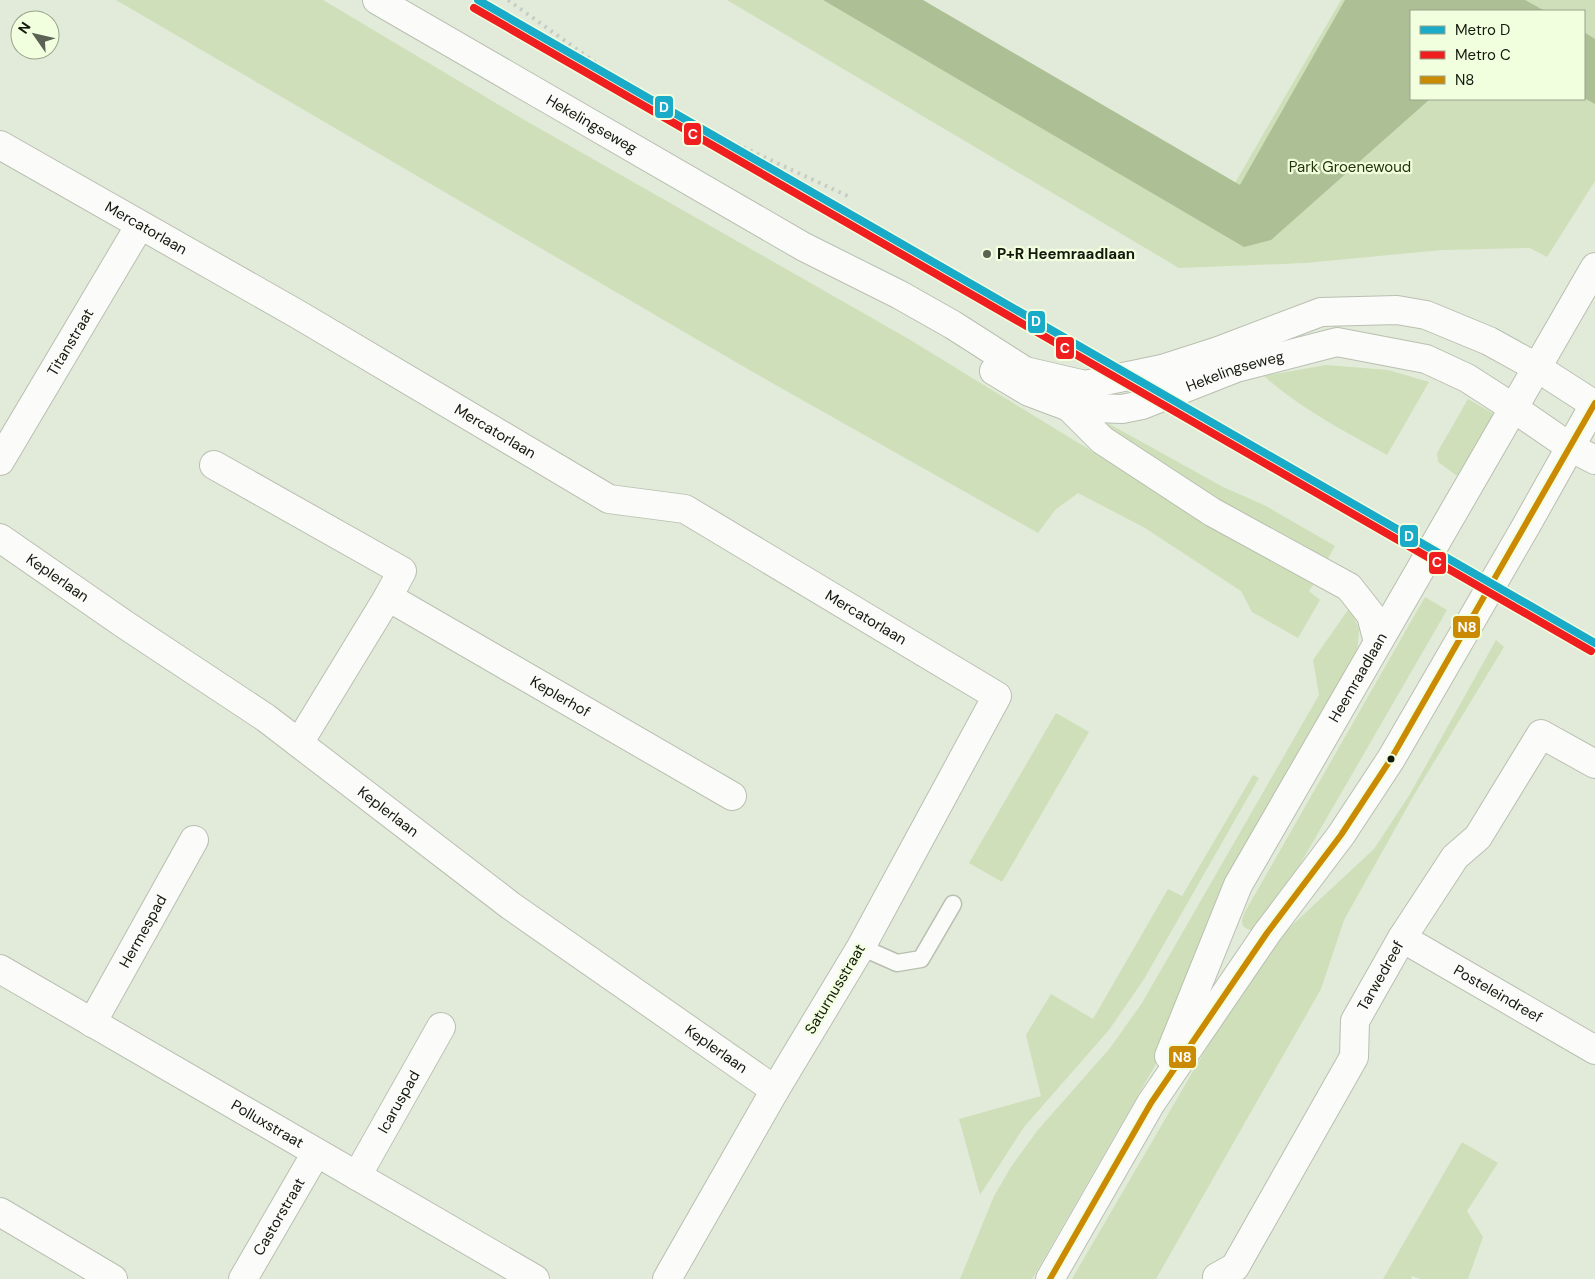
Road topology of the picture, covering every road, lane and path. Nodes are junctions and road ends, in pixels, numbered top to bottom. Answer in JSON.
{"nodes":[{"id":1,"x":377,"y":0,"type":"edge"},
{"id":2,"x":0,"y":145,"type":"edge"},
{"id":3,"x":140,"y":225,"type":"junction"},
{"id":4,"x":804,"y":247,"type":"junction"},
{"id":5,"x":1595,"y":267,"type":"edge"},
{"id":6,"x":1536,"y":367,"type":"junction"},
{"id":7,"x":1595,"y":404,"type":"edge"},
{"id":8,"x":1068,"y":407,"type":"junction"},
{"id":9,"x":1512,"y":407,"type":"junction"},
{"id":10,"x":1570,"y":447,"type":"junction"},
{"id":11,"x":1595,"y":460,"type":"edge"},
{"id":12,"x":0,"y":461,"type":"edge"},
{"id":13,"x":214,"y":465,"type":"dead end"},
{"id":14,"x":0,"y":538,"type":"edge"},
{"id":15,"x":388,"y":597,"type":"junction"},
{"id":16,"x":1378,"y":642,"type":"junction"},
{"id":17,"x":997,"y":696,"type":"joint"},
{"id":18,"x":299,"y":743,"type":"junction"},
{"id":19,"x":1595,"y":764,"type":"edge"},
{"id":20,"x":732,"y":796,"type":"dead end"},
{"id":21,"x":194,"y":840,"type":"dead end"},
{"id":22,"x":954,"y":904,"type":"dead end"},
{"id":23,"x":1402,"y":938,"type":"junction"},
{"id":24,"x":861,"y":947,"type":"junction"},
{"id":25,"x":0,"y":969,"type":"edge"},
{"id":26,"x":92,"y":1023,"type":"junction"},
{"id":27,"x":441,"y":1027,"type":"dead end"},
{"id":28,"x":1595,"y":1050,"type":"edge"},
{"id":29,"x":774,"y":1090,"type":"junction"},
{"id":30,"x":1151,"y":1103,"type":"junction"},
{"id":31,"x":316,"y":1153,"type":"junction"},
{"id":32,"x":357,"y":1176,"type":"junction"},
{"id":33,"x":0,"y":1212,"type":"edge"},
{"id":34,"x":1217,"y":1277,"type":"dead end"},
{"id":35,"x":113,"y":1279,"type":"edge"},
{"id":36,"x":243,"y":1279,"type":"edge"},
{"id":37,"x":534,"y":1279,"type":"edge"},
{"id":38,"x":667,"y":1279,"type":"edge"},
{"id":39,"x":1050,"y":1279,"type":"edge"}],
"edges":[{"from":1,"to":4,"type":"street","name":"Hekelingseweg"},
{"from":2,"to":3,"type":"street","name":"Mercatorlaan"},
{"from":3,"to":12,"type":"street","name":"Titanstraat"},
{"from":3,"to":17,"type":"street","name":"Mercatorlaan"},
{"from":4,"to":6,"type":"street","name":"Hekelingseweg"},
{"from":4,"to":8,"type":"street","name":"Hekelingseweg"},
{"from":5,"to":6,"type":"street","name":"Heemraadlaan"},
{"from":6,"to":7,"type":"street","name":"Hekelingseweg"},
{"from":6,"to":9,"type":"street","name":"Heemraadlaan"},
{"from":7,"to":10,"type":"street","name":"Heemraadlaan"},
{"from":8,"to":9,"type":"street","name":"Hekelingseweg"},
{"from":8,"to":16,"type":"street"},
{"from":9,"to":10,"type":"street","name":"Hekelingseweg"},
{"from":9,"to":16,"type":"street","name":"Heemraadlaan"},
{"from":10,"to":11,"type":"street","name":"Hekelingseweg"},
{"from":10,"to":30,"type":"street","name":"Heemraadlaan"},
{"from":13,"to":15,"type":"street"},
{"from":14,"to":18,"type":"street","name":"Keplerlaan"},
{"from":15,"to":18,"type":"street"},
{"from":15,"to":20,"type":"street","name":"Keplerhof"},
{"from":16,"to":30,"type":"street","name":"Heemraadlaan"},
{"from":17,"to":24,"type":"street","name":"Saturnusstraat"},
{"from":18,"to":29,"type":"street","name":"Keplerlaan"},
{"from":19,"to":23,"type":"street","name":"Tarwedreef"},
{"from":21,"to":26,"type":"street","name":"Hermespad"},
{"from":22,"to":24,"type":"lane"},
{"from":23,"to":28,"type":"street","name":"Posteleindreef"},
{"from":23,"to":34,"type":"street","name":"Tarwedreef"},
{"from":24,"to":29,"type":"street","name":"Saturnusstraat"},
{"from":25,"to":26,"type":"street","name":"Polluxstraat"},
{"from":26,"to":31,"type":"street","name":"Polluxstraat"},
{"from":27,"to":32,"type":"street","name":"Icaruspad"},
{"from":29,"to":38,"type":"street","name":"Saturnusstraat"},
{"from":30,"to":39,"type":"street","name":"Heemraadlaan"},
{"from":31,"to":32,"type":"street","name":"Polluxstraat"},
{"from":31,"to":36,"type":"street","name":"Castorstraat"},
{"from":32,"to":37,"type":"street","name":"Polluxstraat"},
{"from":33,"to":35,"type":"street"}]}
